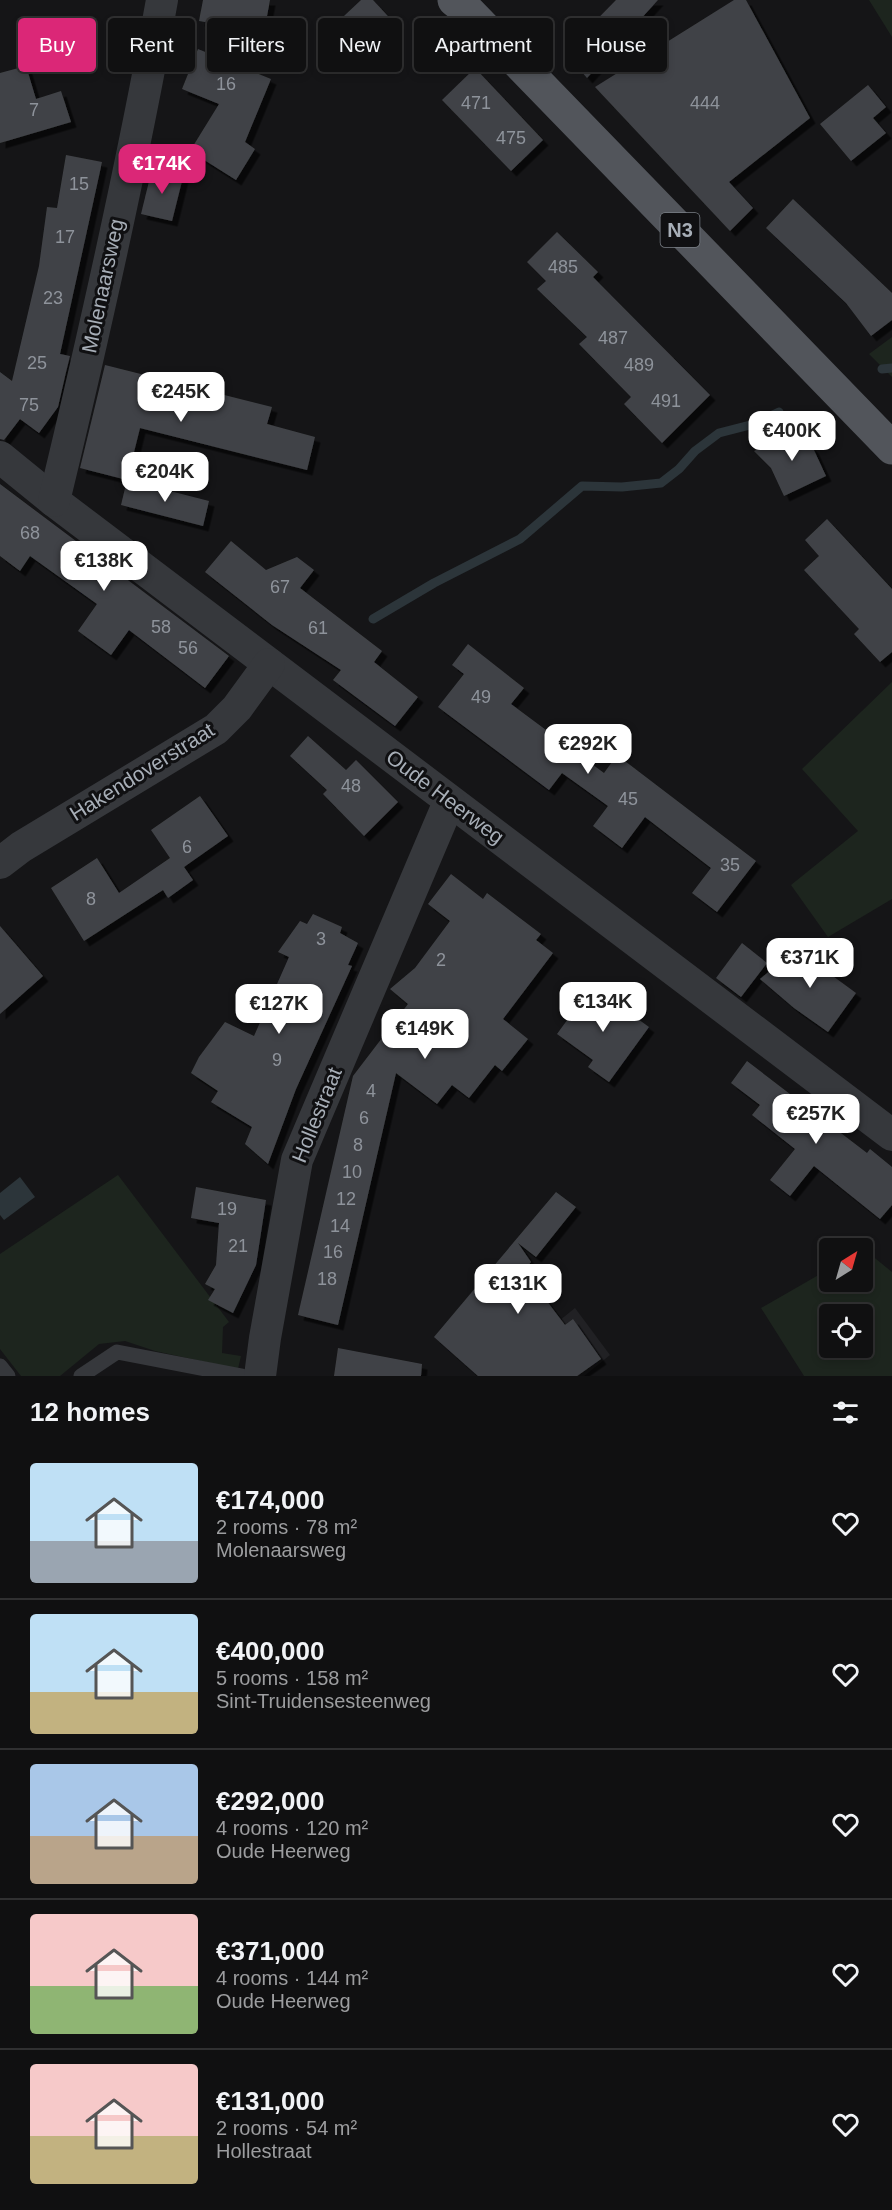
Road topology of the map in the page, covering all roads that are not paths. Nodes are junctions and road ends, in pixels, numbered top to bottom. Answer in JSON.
{"nodes":[{"id":1,"x":162,"y":0,"type":"edge"},
{"id":2,"x":461,"y":4,"type":"edge"},
{"id":3,"x":892,"y":448,"type":"edge"},
{"id":4,"x":0,"y":457,"type":"edge"},
{"id":5,"x":54,"y":501,"type":"junction"},
{"id":6,"x":269,"y":664,"type":"junction"},
{"id":7,"x":449,"y":802,"type":"junction"},
{"id":8,"x":0,"y":863,"type":"edge"},
{"id":9,"x":892,"y":1135,"type":"edge"},
{"id":10,"x":0,"y":1366,"type":"edge"},
{"id":11,"x":8,"y":1376,"type":"edge"},
{"id":12,"x":81,"y":1376,"type":"edge"},
{"id":13,"x":242,"y":1376,"type":"edge"},
{"id":14,"x":260,"y":1376,"type":"edge"}],
"edges":[{"from":1,"to":5,"type":"street","name":"Molenaarsweg"},
{"from":2,"to":3,"type":"main road","number":"N3"},
{"from":4,"to":5,"type":"street","name":"Oude Heerweg"},
{"from":5,"to":6,"type":"street","name":"Oude Heerweg"},
{"from":6,"to":7,"type":"street","name":"Oude Heerweg"},
{"from":6,"to":8,"type":"street","name":"Hakendoverstraat"},
{"from":7,"to":9,"type":"street","name":"Oude Heerweg"},
{"from":7,"to":14,"type":"street","name":"Hollestraat"},
{"from":10,"to":11,"type":"lane"},
{"from":12,"to":13,"type":"lane"}]}
